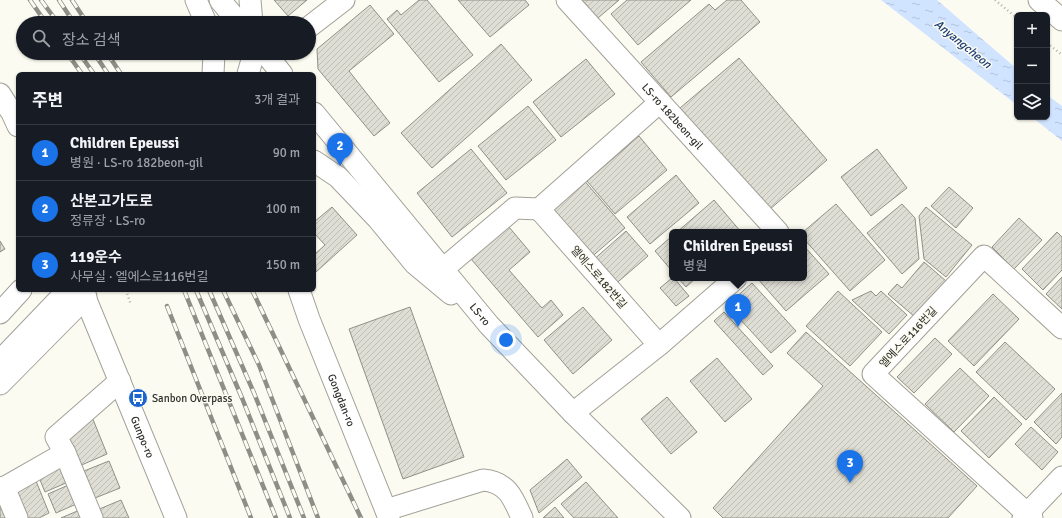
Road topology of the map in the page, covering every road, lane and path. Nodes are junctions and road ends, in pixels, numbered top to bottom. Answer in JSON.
{"nodes":[{"id":1,"x":196,"y":0,"type":"edge"},
{"id":2,"x":220,"y":0,"type":"edge"},
{"id":3,"x":250,"y":0,"type":"edge"},
{"id":4,"x":344,"y":0,"type":"edge"},
{"id":5,"x":567,"y":0,"type":"edge"},
{"id":6,"x":995,"y":0,"type":"edge"},
{"id":7,"x":1039,"y":0,"type":"edge"},
{"id":8,"x":203,"y":16,"type":"edge"},
{"id":9,"x":233,"y":16,"type":"edge"},
{"id":10,"x":251,"y":16,"type":"edge"},
{"id":11,"x":1014,"y":16,"type":"edge"},
{"id":12,"x":1062,"y":20,"type":"edge"},
{"id":13,"x":316,"y":22,"type":"edge"},
{"id":14,"x":1050,"y":45,"type":"edge"},
{"id":15,"x":1062,"y":55,"type":"edge"},
{"id":16,"x":214,"y":60,"type":"edge"},
{"id":17,"x":268,"y":61,"type":"edge"},
{"id":18,"x":213,"y":72,"type":"edge"},
{"id":19,"x":251,"y":72,"type":"edge"},
{"id":20,"x":0,"y":94,"type":"edge"},
{"id":21,"x":660,"y":102,"type":"junction"},
{"id":22,"x":316,"y":115,"type":"edge"},
{"id":23,"x":16,"y":121,"type":"edge"},
{"id":24,"x":316,"y":162,"type":"edge"},
{"id":25,"x":539,"y":209,"type":"junction"},
{"id":26,"x":775,"y":229,"type":"edge"},
{"id":27,"x":443,"y":269,"type":"junction"},
{"id":28,"x":733,"y":281,"type":"edge"},
{"id":29,"x":18,"y":292,"type":"edge"},
{"id":30,"x":46,"y":292,"type":"edge"},
{"id":31,"x":78,"y":292,"type":"edge"},
{"id":32,"x":127,"y":292,"type":"edge"},
{"id":33,"x":300,"y":292,"type":"edge"},
{"id":34,"x":131,"y":306,"type":"dead end"},
{"id":35,"x":0,"y":312,"type":"edge"},
{"id":36,"x":489,"y":325,"type":"junction"},
{"id":37,"x":1062,"y":328,"type":"edge"},
{"id":38,"x":0,"y":340,"type":"edge"},
{"id":39,"x":659,"y":345,"type":"junction"},
{"id":40,"x":0,"y":361,"type":"edge"},
{"id":41,"x":120,"y":381,"type":"junction"},
{"id":42,"x":0,"y":384,"type":"edge"},
{"id":43,"x":573,"y":413,"type":"junction"},
{"id":44,"x":64,"y":453,"type":"junction"},
{"id":45,"x":1062,"y":477,"type":"edge"},
{"id":46,"x":2,"y":489,"type":"edge"},
{"id":47,"x":387,"y":514,"type":"edge"},
{"id":48,"x":1028,"y":516,"type":"edge"},
{"id":49,"x":17,"y":518,"type":"edge"},
{"id":50,"x":92,"y":518,"type":"edge"},
{"id":51,"x":176,"y":518,"type":"edge"},
{"id":52,"x":522,"y":518,"type":"edge"},
{"id":53,"x":680,"y":518,"type":"edge"}],
"edges":[{"from":1,"to":8,"type":"street"},
{"from":2,"to":9,"type":"street"},
{"from":3,"to":10,"type":"street"},
{"from":4,"to":13,"type":"street"},
{"from":5,"to":21,"type":"street","name":"LS-ro 182beon-gil"},
{"from":6,"to":11,"type":"path"},
{"from":7,"to":12,"type":"street"},
{"from":14,"to":15,"type":"path"},
{"from":16,"to":18,"type":"street"},
{"from":17,"to":19,"type":"street"},
{"from":20,"to":23,"type":"street"},
{"from":21,"to":25,"type":"street"},
{"from":21,"to":26,"type":"street","name":"LS-ro 182beon-gil"},
{"from":22,"to":27,"type":"street","name":"LS-ro"},
{"from":24,"to":36,"type":"street"},
{"from":25,"to":27,"type":"street"},
{"from":25,"to":39,"type":"street","name":"엘에스로182번길"},
{"from":27,"to":36,"type":"street","name":"LS-ro"},
{"from":28,"to":39,"type":"street"},
{"from":29,"to":35,"type":"street"},
{"from":30,"to":38,"type":"street"},
{"from":31,"to":40,"type":"street"},
{"from":31,"to":41,"type":"street","name":"Gunpo-ro"},
{"from":31,"to":42,"type":"street"},
{"from":32,"to":34,"type":"path"},
{"from":33,"to":47,"type":"street","name":"Gongdan-ro"},
{"from":36,"to":43,"type":"street","name":"LS-ro"},
{"from":37,"to":48,"type":"street","name":"엘에스로116번길"},
{"from":39,"to":43,"type":"street"},
{"from":41,"to":44,"type":"street"},
{"from":41,"to":51,"type":"street","name":"Gunpo-ro"},
{"from":43,"to":53,"type":"street","name":"LS-ro"},
{"from":44,"to":46,"type":"street"},
{"from":44,"to":50,"type":"street"},
{"from":45,"to":48,"type":"street"},
{"from":46,"to":49,"type":"street"},
{"from":47,"to":52,"type":"street","name":"Gongdan-ro"}]}
